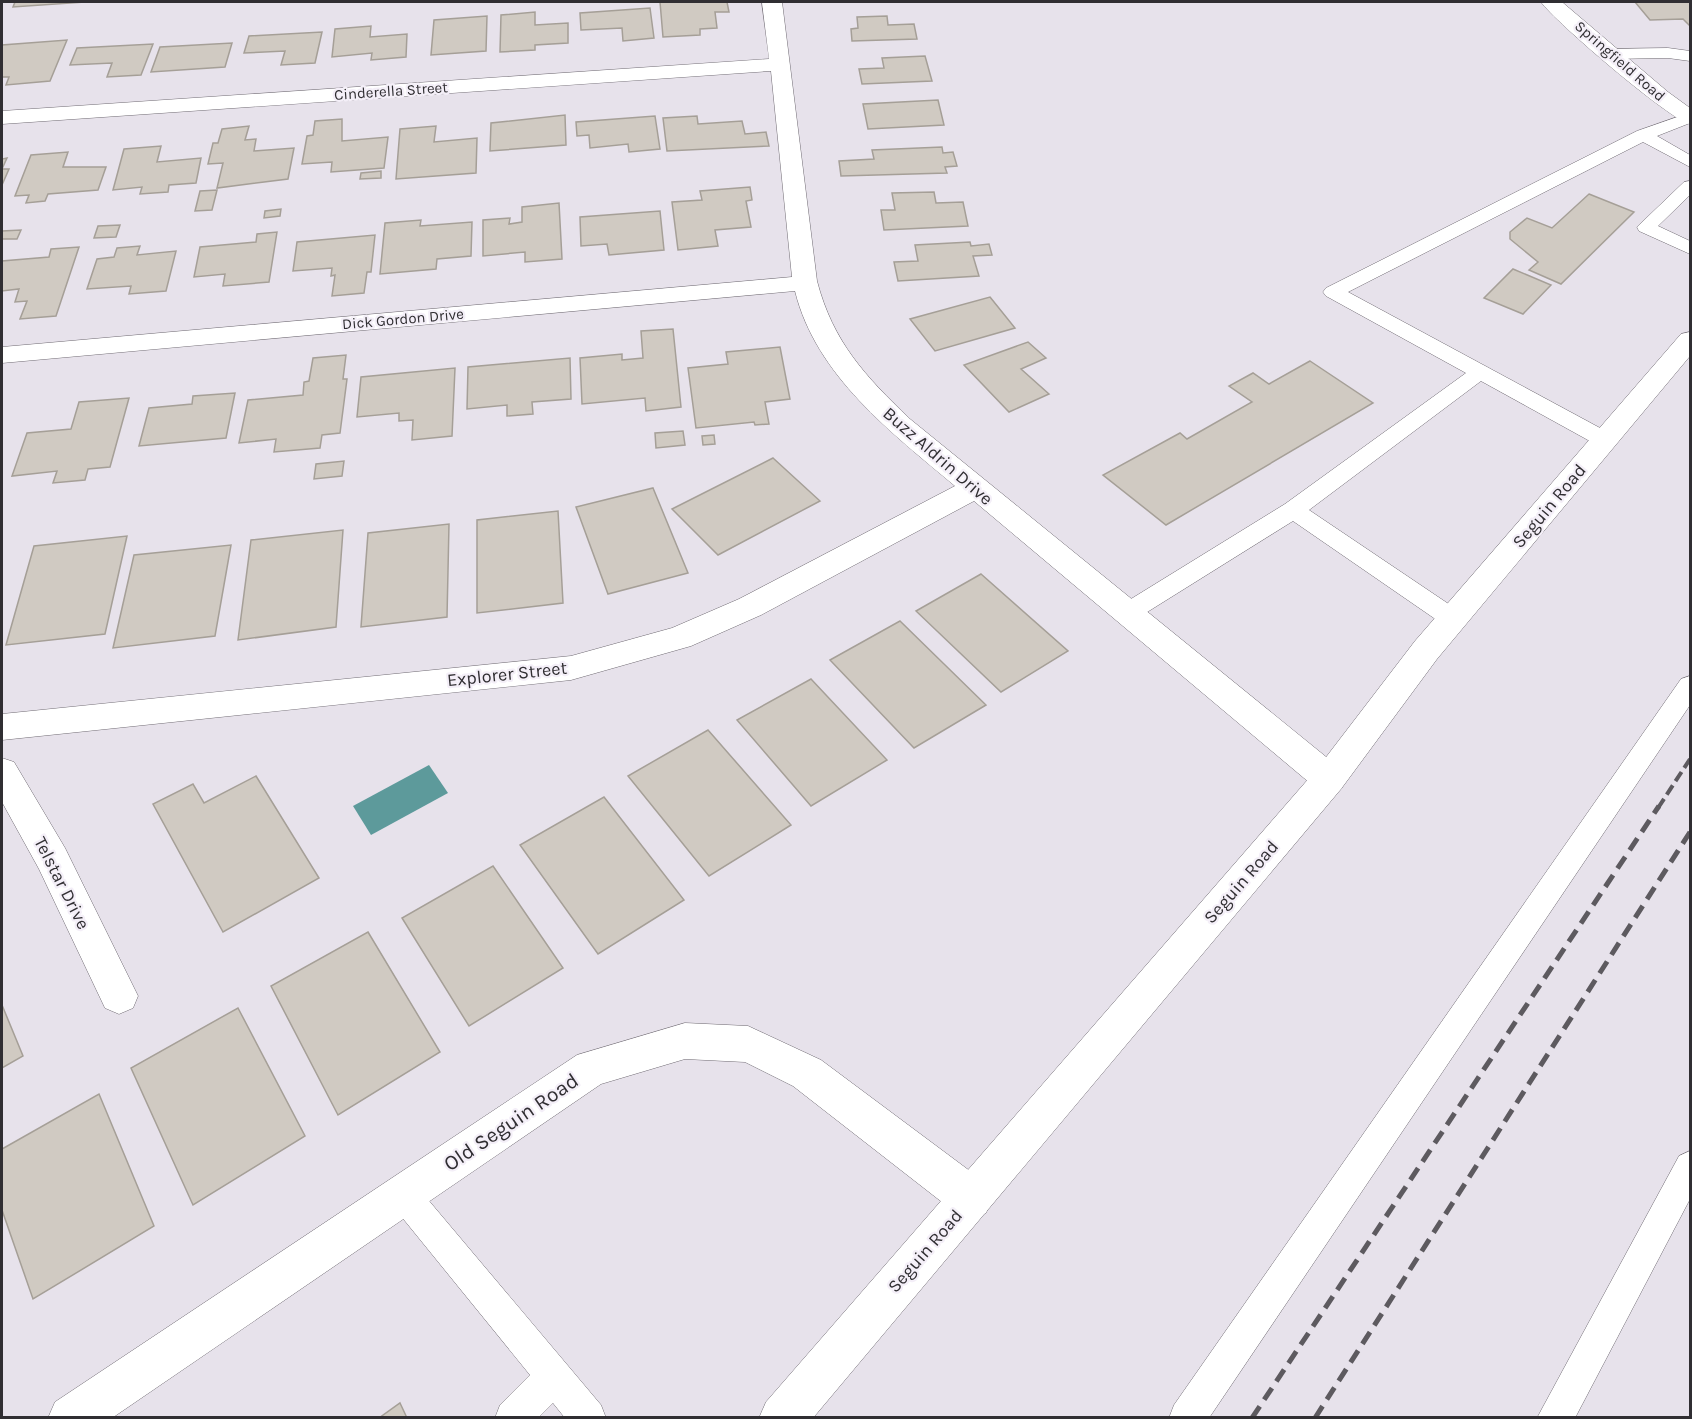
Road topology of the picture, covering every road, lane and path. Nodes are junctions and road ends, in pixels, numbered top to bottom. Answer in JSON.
{"nodes":[{"id":1,"x":772,"y":2,"type":"edge"},
{"id":2,"x":1551,"y":2,"type":"edge"},
{"id":3,"x":1608,"y":54,"type":"junction"},
{"id":4,"x":1690,"y":56,"type":"edge"},
{"id":5,"x":781,"y":64,"type":"junction"},
{"id":6,"x":2,"y":118,"type":"edge"},
{"id":7,"x":1690,"y":118,"type":"edge"},
{"id":8,"x":1643,"y":135,"type":"junction"},
{"id":9,"x":1690,"y":162,"type":"edge"},
{"id":10,"x":1690,"y":186,"type":"edge"},
{"id":11,"x":1690,"y":248,"type":"edge"},
{"id":12,"x":804,"y":283,"type":"junction"},
{"id":13,"x":1690,"y":340,"type":"edge"},
{"id":14,"x":2,"y":355,"type":"edge"},
{"id":15,"x":1482,"y":371,"type":"junction"},
{"id":16,"x":1605,"y":440,"type":"junction"},
{"id":17,"x":975,"y":488,"type":"junction"},
{"id":18,"x":1293,"y":510,"type":"junction"},
{"id":19,"x":1127,"y":613,"type":"junction"},
{"id":20,"x":1453,"y":619,"type":"junction"},
{"id":21,"x":1690,"y":686,"type":"edge"},
{"id":22,"x":2,"y":727,"type":"edge"},
{"id":23,"x":2,"y":772,"type":"edge"},
{"id":24,"x":1329,"y":779,"type":"junction"},
{"id":25,"x":119,"y":996,"type":"dead end"},
{"id":26,"x":1690,"y":1167,"type":"edge"},
{"id":27,"x":403,"y":1194,"type":"junction"},
{"id":28,"x":971,"y":1198,"type":"junction"},
{"id":29,"x":554,"y":1376,"type":"junction"},
{"id":30,"x":71,"y":1418,"type":"edge"},
{"id":31,"x":513,"y":1418,"type":"edge"},
{"id":32,"x":588,"y":1418,"type":"edge"},
{"id":33,"x":782,"y":1418,"type":"edge"},
{"id":34,"x":1187,"y":1418,"type":"edge"},
{"id":35,"x":1555,"y":1418,"type":"edge"}],
"edges":[{"from":1,"to":5,"type":"street","name":"Buzz Aldrin Drive"},
{"from":2,"to":3,"type":"street","name":"Springfield Road"},
{"from":3,"to":4,"type":"lane"},
{"from":3,"to":7,"type":"street","name":"Springfield Road"},
{"from":5,"to":6,"type":"street","name":"Cinderella Street"},
{"from":5,"to":12,"type":"street","name":"Buzz Aldrin Drive"},
{"from":7,"to":8,"type":"lane"},
{"from":8,"to":9,"type":"lane"},
{"from":8,"to":15,"type":"lane"},
{"from":10,"to":11,"type":"lane"},
{"from":12,"to":14,"type":"street","name":"Dick Gordon Drive"},
{"from":12,"to":17,"type":"street","name":"Buzz Aldrin Drive"},
{"from":13,"to":16,"type":"street","name":"Seguin Road"},
{"from":15,"to":16,"type":"lane"},
{"from":15,"to":18,"type":"lane"},
{"from":16,"to":20,"type":"street","name":"Seguin Road"},
{"from":17,"to":19,"type":"street","name":"Buzz Aldrin Drive"},
{"from":17,"to":22,"type":"street","name":"Explorer Street"},
{"from":18,"to":19,"type":"lane"},
{"from":18,"to":20,"type":"lane"},
{"from":19,"to":24,"type":"street","name":"Buzz Aldrin Drive"},
{"from":20,"to":24,"type":"street","name":"Seguin Road"},
{"from":21,"to":34,"type":"lane"},
{"from":23,"to":25,"type":"street","name":"Telstar Drive"},
{"from":24,"to":28,"type":"street","name":"Seguin Road"},
{"from":26,"to":35,"type":"lane"},
{"from":27,"to":28,"type":"street","name":"Old Seguin Road"},
{"from":27,"to":29,"type":"lane"},
{"from":27,"to":30,"type":"street","name":"Old Seguin Road"},
{"from":28,"to":33,"type":"street","name":"Seguin Road"},
{"from":29,"to":31,"type":"lane"},
{"from":29,"to":32,"type":"lane"}]}
